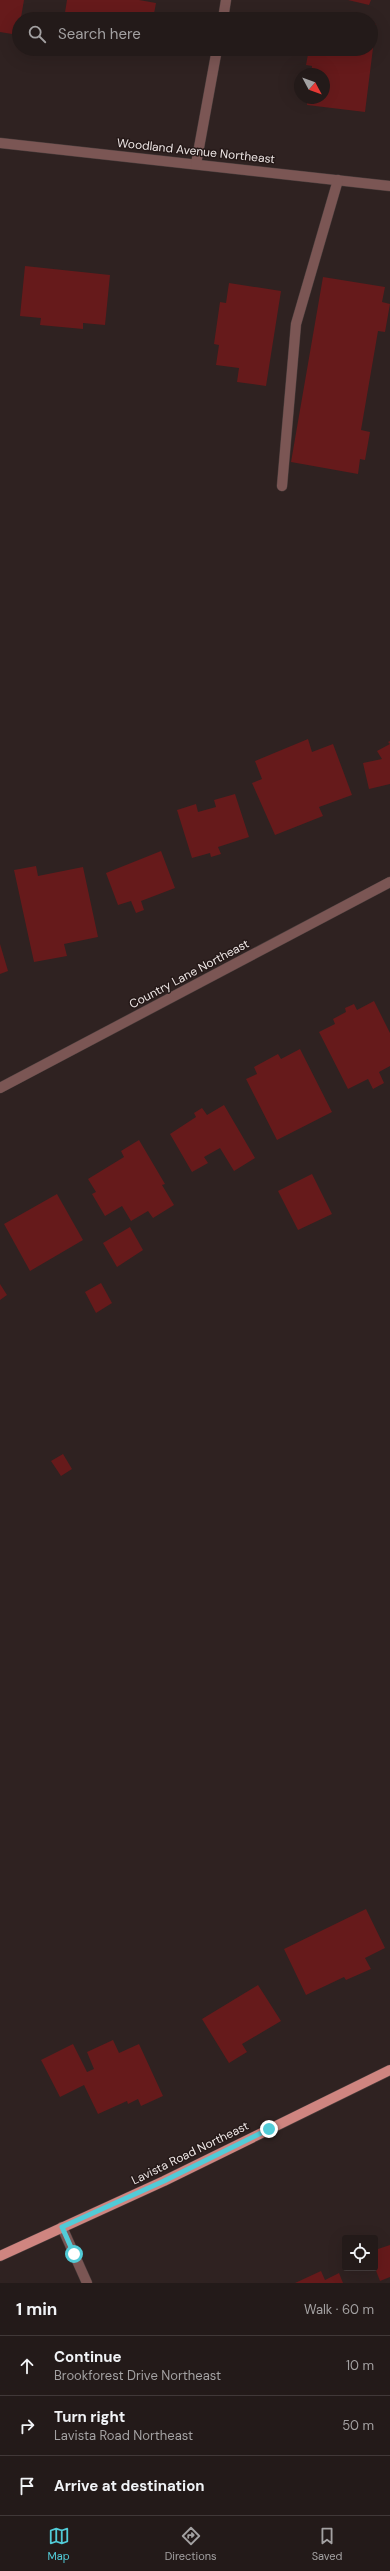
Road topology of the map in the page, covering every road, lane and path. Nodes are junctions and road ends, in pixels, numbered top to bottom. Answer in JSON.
{"nodes":[{"id":1,"x":226,"y":0,"type":"edge"},
{"id":2,"x":224,"y":12,"type":"edge"},
{"id":3,"x":216,"y":56,"type":"edge"},
{"id":4,"x":0,"y":143,"type":"edge"},
{"id":5,"x":196,"y":164,"type":"junction"},
{"id":6,"x":338,"y":180,"type":"junction"},
{"id":7,"x":390,"y":186,"type":"edge"},
{"id":8,"x":282,"y":486,"type":"dead end"},
{"id":9,"x":390,"y":882,"type":"edge"},
{"id":10,"x":0,"y":1088,"type":"edge"},
{"id":11,"x":390,"y":2070,"type":"edge"},
{"id":12,"x":62,"y":2227,"type":"junction"},
{"id":13,"x":0,"y":2256,"type":"edge"},
{"id":14,"x":87,"y":2283,"type":"edge"}],
"edges":[{"from":1,"to":2,"type":"street"},
{"from":3,"to":5,"type":"street"},
{"from":4,"to":5,"type":"street","name":"Woodland Avenue Northeast"},
{"from":5,"to":6,"type":"street","name":"Woodland Avenue Northeast"},
{"from":6,"to":7,"type":"street","name":"Woodland Avenue Northeast"},
{"from":6,"to":8,"type":"street"},
{"from":9,"to":10,"type":"street","name":"Country Lane Northeast"},
{"from":11,"to":12,"type":"main road","name":"Lavista Road Northeast"},
{"from":12,"to":13,"type":"main road","name":"Lavista Road Northeast"},
{"from":12,"to":14,"type":"street"}]}
